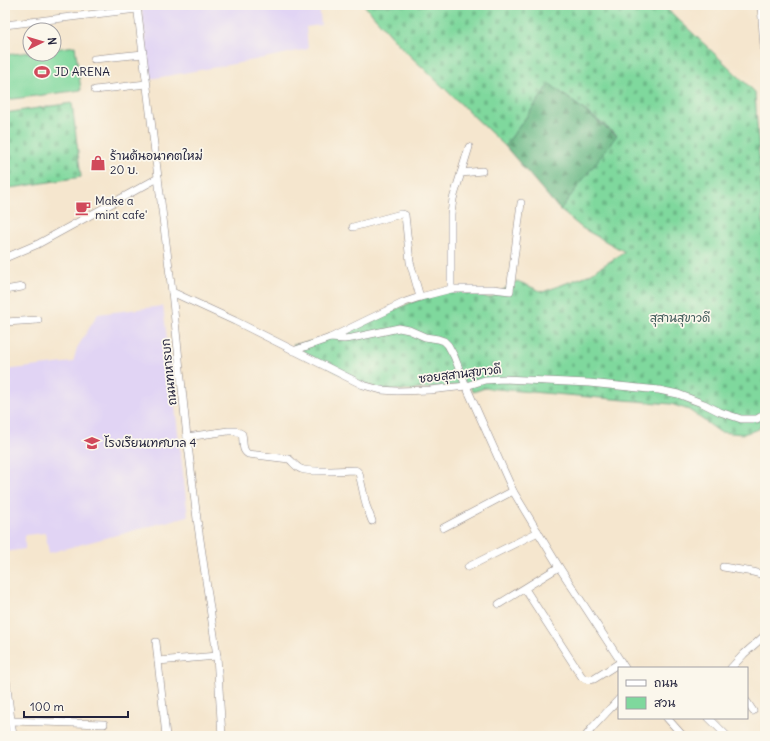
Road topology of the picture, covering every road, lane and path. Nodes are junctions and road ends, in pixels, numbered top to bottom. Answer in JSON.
{"nodes":[{"id":1,"x":761,"y":5,"type":"edge"},
{"id":2,"x":137,"y":7,"type":"edge"},
{"id":3,"x":5,"y":24,"type":"edge"},
{"id":4,"x":143,"y":54,"type":"junction"},
{"id":5,"x":94,"y":59,"type":"dead end"},
{"id":6,"x":765,"y":60,"type":"edge"},
{"id":7,"x":146,"y":84,"type":"junction"},
{"id":8,"x":95,"y":90,"type":"dead end"},
{"id":9,"x":469,"y":147,"type":"dead end"},
{"id":10,"x":482,"y":170,"type":"dead end"},
{"id":11,"x":461,"y":173,"type":"junction"},
{"id":12,"x":158,"y":178,"type":"junction"},
{"id":13,"x":521,"y":204,"type":"dead end"},
{"id":14,"x":352,"y":227,"type":"dead end"},
{"id":15,"x":5,"y":258,"type":"edge"},
{"id":16,"x":22,"y":287,"type":"dead end"},
{"id":17,"x":450,"y":289,"type":"junction"},
{"id":18,"x":5,"y":290,"type":"edge"},
{"id":19,"x":172,"y":292,"type":"junction"},
{"id":20,"x":420,"y":297,"type":"junction"},
{"id":21,"x":38,"y":320,"type":"dead end"},
{"id":22,"x":5,"y":322,"type":"edge"},
{"id":23,"x":330,"y":338,"type":"junction"},
{"id":24,"x":294,"y":351,"type":"junction"},
{"id":25,"x":466,"y":386,"type":"junction"},
{"id":26,"x":765,"y":414,"type":"edge"},
{"id":27,"x":187,"y":437,"type":"junction"},
{"id":28,"x":513,"y":491,"type":"junction"},
{"id":29,"x":372,"y":521,"type":"dead end"},
{"id":30,"x":443,"y":528,"type":"dead end"},
{"id":31,"x":538,"y":532,"type":"junction"},
{"id":32,"x":468,"y":567,"type":"dead end"},
{"id":33,"x":559,"y":567,"type":"junction"},
{"id":34,"x":723,"y":567,"type":"dead end"},
{"id":35,"x":765,"y":575,"type":"edge"},
{"id":36,"x":525,"y":588,"type":"junction"},
{"id":37,"x":499,"y":604,"type":"dead end"},
{"id":38,"x":765,"y":636,"type":"edge"},
{"id":39,"x":156,"y":642,"type":"dead end"},
{"id":40,"x":217,"y":656,"type":"junction"},
{"id":41,"x":158,"y":661,"type":"junction"},
{"id":42,"x":623,"y":665,"type":"edge"},
{"id":43,"x":618,"y":667,"type":"edge"},
{"id":44,"x":733,"y":667,"type":"edge"},
{"id":45,"x":5,"y":672,"type":"edge"},
{"id":46,"x":618,"y":700,"type":"edge"},
{"id":47,"x":748,"y":704,"type":"edge"},
{"id":48,"x":753,"y":711,"type":"dead end"},
{"id":49,"x":668,"y":719,"type":"edge"},
{"id":50,"x":710,"y":719,"type":"edge"},
{"id":51,"x":11,"y":721,"type":"junction"},
{"id":52,"x":104,"y":724,"type":"dead end"},
{"id":53,"x":13,"y":736,"type":"edge"},
{"id":54,"x":166,"y":736,"type":"edge"},
{"id":55,"x":222,"y":736,"type":"edge"},
{"id":56,"x":586,"y":736,"type":"edge"},
{"id":57,"x":684,"y":736,"type":"edge"},
{"id":58,"x":727,"y":736,"type":"edge"}],
"edges":[{"from":1,"to":6,"type":"street"},
{"from":2,"to":3,"type":"street"},
{"from":2,"to":4,"type":"street","name":"ถนนทหารบก"},
{"from":4,"to":5,"type":"street"},
{"from":4,"to":7,"type":"street","name":"ถนนทหารบก"},
{"from":7,"to":8,"type":"street"},
{"from":7,"to":12,"type":"street","name":"ถนนทหารบก"},
{"from":9,"to":11,"type":"street"},
{"from":10,"to":11,"type":"street"},
{"from":11,"to":17,"type":"street"},
{"from":12,"to":15,"type":"street"},
{"from":12,"to":19,"type":"street","name":"ถนนทหารบก"},
{"from":13,"to":17,"type":"street"},
{"from":14,"to":20,"type":"street"},
{"from":16,"to":18,"type":"street"},
{"from":17,"to":20,"type":"street"},
{"from":19,"to":24,"type":"street","name":"ซอยสุสานสุขาวดี"},
{"from":19,"to":27,"type":"street","name":"ถนนทหารบก"},
{"from":20,"to":23,"type":"street"},
{"from":21,"to":22,"type":"street"},
{"from":23,"to":24,"type":"street"},
{"from":23,"to":25,"type":"street"},
{"from":24,"to":25,"type":"street","name":"ซอยสุสานสุขาวดี"},
{"from":25,"to":26,"type":"street","name":"ซอยสุสานสุขาวดี"},
{"from":25,"to":28,"type":"street"},
{"from":27,"to":29,"type":"street"},
{"from":27,"to":40,"type":"street","name":"ถนนทหารบก"},
{"from":28,"to":30,"type":"street"},
{"from":28,"to":31,"type":"street"},
{"from":31,"to":32,"type":"street"},
{"from":31,"to":33,"type":"street"},
{"from":33,"to":36,"type":"street"},
{"from":33,"to":42,"type":"street"},
{"from":34,"to":35,"type":"street"},
{"from":36,"to":37,"type":"street"},
{"from":36,"to":43,"type":"street"},
{"from":38,"to":44,"type":"street"},
{"from":39,"to":41,"type":"street"},
{"from":40,"to":41,"type":"street"},
{"from":40,"to":55,"type":"street","name":"ถนนทหารบก"},
{"from":41,"to":54,"type":"street"},
{"from":45,"to":51,"type":"street"},
{"from":46,"to":56,"type":"street"},
{"from":47,"to":48,"type":"street"},
{"from":49,"to":57,"type":"street"},
{"from":50,"to":58,"type":"street"},
{"from":51,"to":52,"type":"street"},
{"from":51,"to":53,"type":"street"}]}
